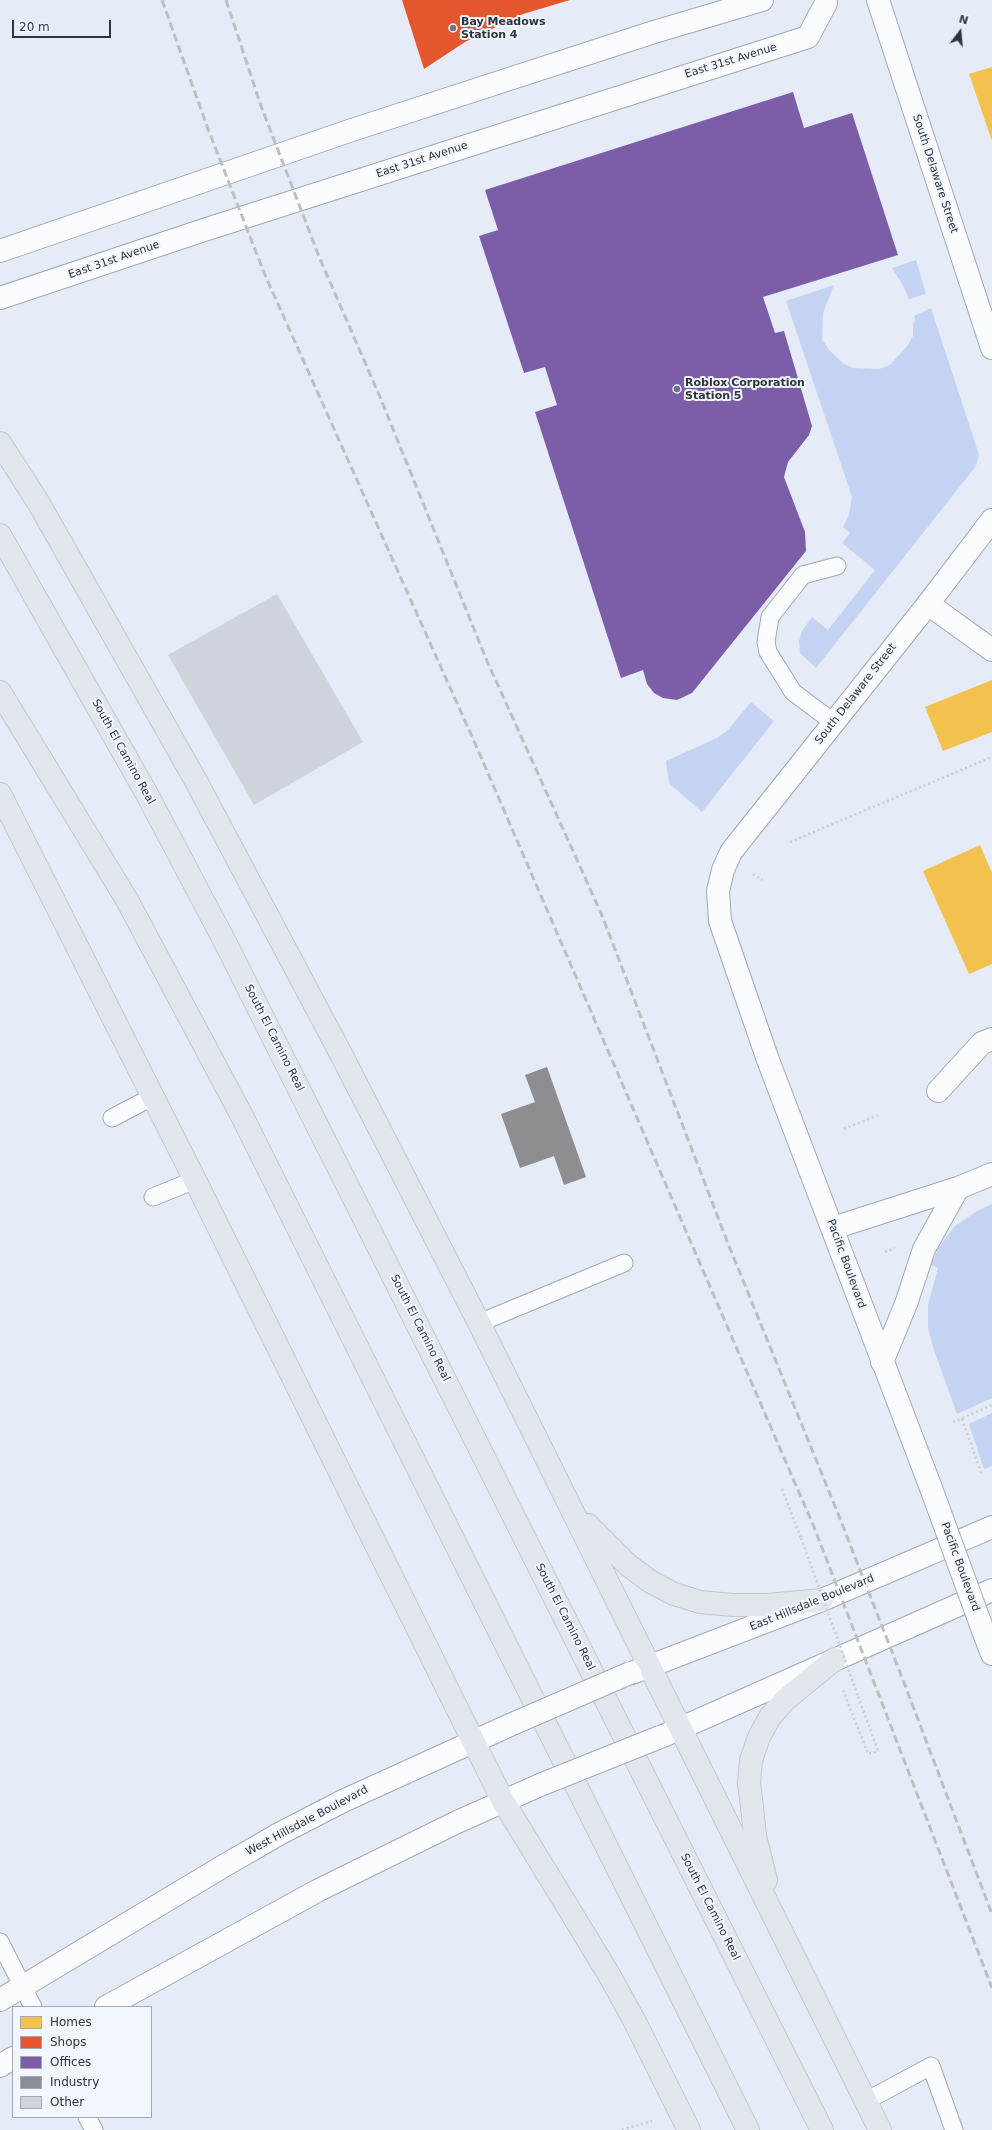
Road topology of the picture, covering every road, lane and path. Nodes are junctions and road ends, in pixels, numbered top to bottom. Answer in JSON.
{"nodes":[{"id":1,"x":762,"y":0,"type":"edge"},
{"id":2,"x":878,"y":0,"type":"edge"},
{"id":3,"x":825,"y":1,"type":"edge"},
{"id":4,"x":0,"y":251,"type":"edge"},
{"id":5,"x":0,"y":298,"type":"edge"},
{"id":6,"x":992,"y":348,"type":"edge"},
{"id":7,"x":0,"y":443,"type":"edge"},
{"id":8,"x":992,"y":520,"type":"edge"},
{"id":9,"x":0,"y":535,"type":"edge"},
{"id":10,"x":837,"y":566,"type":"dead end"},
{"id":11,"x":928,"y":604,"type":"junction"},
{"id":12,"x":992,"y":650,"type":"edge"},
{"id":13,"x":0,"y":692,"type":"edge"},
{"id":14,"x":833,"y":722,"type":"junction"},
{"id":15,"x":992,"y":757,"type":"edge"},
{"id":16,"x":0,"y":794,"type":"edge"},
{"id":17,"x":790,"y":842,"type":"dead end"},
{"id":18,"x":723,"y":870,"type":"joint"},
{"id":19,"x":753,"y":874,"type":"dead end"},
{"id":20,"x":762,"y":880,"type":"dead end"},
{"id":21,"x":992,"y":1039,"type":"edge"},
{"id":22,"x":938,"y":1091,"type":"dead end"},
{"id":23,"x":152,"y":1097,"type":"junction"},
{"id":24,"x":878,"y":1115,"type":"dead end"},
{"id":25,"x":112,"y":1118,"type":"dead end"},
{"id":26,"x":844,"y":1129,"type":"dead end"},
{"id":27,"x":992,"y":1174,"type":"edge"},
{"id":28,"x":195,"y":1180,"type":"junction"},
{"id":29,"x":958,"y":1188,"type":"junction"},
{"id":30,"x":153,"y":1197,"type":"dead end"},
{"id":31,"x":833,"y":1228,"type":"junction"},
{"id":32,"x":894,"y":1243,"type":"dead end"},
{"id":33,"x":885,"y":1252,"type":"dead end"},
{"id":34,"x":624,"y":1263,"type":"dead end"},
{"id":35,"x":479,"y":1323,"type":"junction"},
{"id":36,"x":882,"y":1362,"type":"junction"},
{"id":37,"x":992,"y":1405,"type":"edge"},
{"id":38,"x":962,"y":1419,"type":"junction"},
{"id":39,"x":953,"y":1422,"type":"dead end"},
{"id":40,"x":982,"y":1475,"type":"dead end"},
{"id":41,"x":782,"y":1488,"type":"dead end"},
{"id":42,"x":570,"y":1504,"type":"junction"},
{"id":43,"x":992,"y":1527,"type":"edge"},
{"id":44,"x":992,"y":1590,"type":"edge"},
{"id":45,"x":822,"y":1600,"type":"junction"},
{"id":46,"x":989,"y":1645,"type":"edge"},
{"id":47,"x":835,"y":1659,"type":"junction"},
{"id":48,"x":640,"y":1670,"type":"junction"},
{"id":49,"x":843,"y":1689,"type":"dead end"},
{"id":50,"x":680,"y":1728,"type":"junction"},
{"id":51,"x":472,"y":1740,"type":"junction"},
{"id":52,"x":503,"y":1801,"type":"junction"},
{"id":53,"x":776,"y":1920,"type":"junction"},
{"id":54,"x":0,"y":1942,"type":"edge"},
{"id":55,"x":23,"y":1988,"type":"junction"},
{"id":56,"x":0,"y":2000,"type":"edge"},
{"id":57,"x":32,"y":2006,"type":"edge"},
{"id":58,"x":108,"y":2006,"type":"edge"},
{"id":59,"x":12,"y":2059,"type":"edge"},
{"id":60,"x":0,"y":2066,"type":"edge"},
{"id":61,"x":866,"y":2101,"type":"junction"},
{"id":62,"x":88,"y":2118,"type":"edge"},
{"id":63,"x":652,"y":2121,"type":"dead end"},
{"id":64,"x":94,"y":2130,"type":"edge"},
{"id":65,"x":622,"y":2130,"type":"edge"},
{"id":66,"x":689,"y":2130,"type":"edge"},
{"id":67,"x":748,"y":2130,"type":"edge"},
{"id":68,"x":822,"y":2130,"type":"edge"},
{"id":69,"x":880,"y":2130,"type":"edge"},
{"id":70,"x":954,"y":2130,"type":"edge"}],
"edges":[{"from":1,"to":4,"type":"street"},
{"from":2,"to":6,"type":"street","name":"South Delaware Street"},
{"from":3,"to":5,"type":"street","name":"East 31st Avenue"},
{"from":7,"to":35,"type":"main road"},
{"from":8,"to":11,"type":"street","name":"South Delaware Street"},
{"from":9,"to":68,"type":"main road","name":"South El Camino Real"},
{"from":10,"to":14,"type":"lane"},
{"from":11,"to":12,"type":"street"},
{"from":11,"to":14,"type":"street","name":"South Delaware Street"},
{"from":13,"to":67,"type":"main road"},
{"from":14,"to":18,"type":"street","name":"South Delaware Street"},
{"from":15,"to":17,"type":"path"},
{"from":16,"to":23,"type":"main road"},
{"from":18,"to":31,"type":"street","name":"Pacific Boulevard"},
{"from":19,"to":20,"type":"path"},
{"from":21,"to":22,"type":"street"},
{"from":23,"to":25,"type":"lane"},
{"from":23,"to":28,"type":"main road"},
{"from":24,"to":26,"type":"path"},
{"from":27,"to":29,"type":"street"},
{"from":28,"to":30,"type":"lane"},
{"from":28,"to":51,"type":"main road"},
{"from":29,"to":31,"type":"street"},
{"from":29,"to":36,"type":"street"},
{"from":31,"to":36,"type":"street","name":"Pacific Boulevard"},
{"from":32,"to":33,"type":"path"},
{"from":34,"to":35,"type":"lane"},
{"from":35,"to":42,"type":"main road"},
{"from":36,"to":46,"type":"street","name":"Pacific Boulevard","bridge":true},
{"from":37,"to":38,"type":"path"},
{"from":38,"to":39,"type":"path"},
{"from":38,"to":40,"type":"path"},
{"from":41,"to":49,"type":"path","bridge":true},
{"from":42,"to":45,"type":"main road"},
{"from":42,"to":48,"type":"main road"},
{"from":43,"to":45,"type":"street","name":"East Hillsdale Boulevard"},
{"from":44,"to":47,"type":"street"},
{"from":45,"to":48,"type":"street","name":"East Hillsdale Boulevard"},
{"from":47,"to":50,"type":"street"},
{"from":47,"to":53,"type":"main road"},
{"from":48,"to":50,"type":"main road"},
{"from":48,"to":51,"type":"street","name":"West Hillsdale Boulevard","bridge":true},
{"from":50,"to":52,"type":"street","bridge":true},
{"from":50,"to":53,"type":"main road"},
{"from":51,"to":52,"type":"main road"},
{"from":51,"to":55,"type":"street","name":"West Hillsdale Boulevard"},
{"from":52,"to":58,"type":"street"},
{"from":52,"to":66,"type":"main road"},
{"from":53,"to":61,"type":"main road"},
{"from":54,"to":55,"type":"lane"},
{"from":55,"to":56,"type":"street","name":"West Hillsdale Boulevard"},
{"from":55,"to":57,"type":"lane"},
{"from":59,"to":60,"type":"street"},
{"from":61,"to":69,"type":"main road"},
{"from":61,"to":70,"type":"lane"},
{"from":62,"to":64,"type":"lane"},
{"from":63,"to":65,"type":"path"}]}
